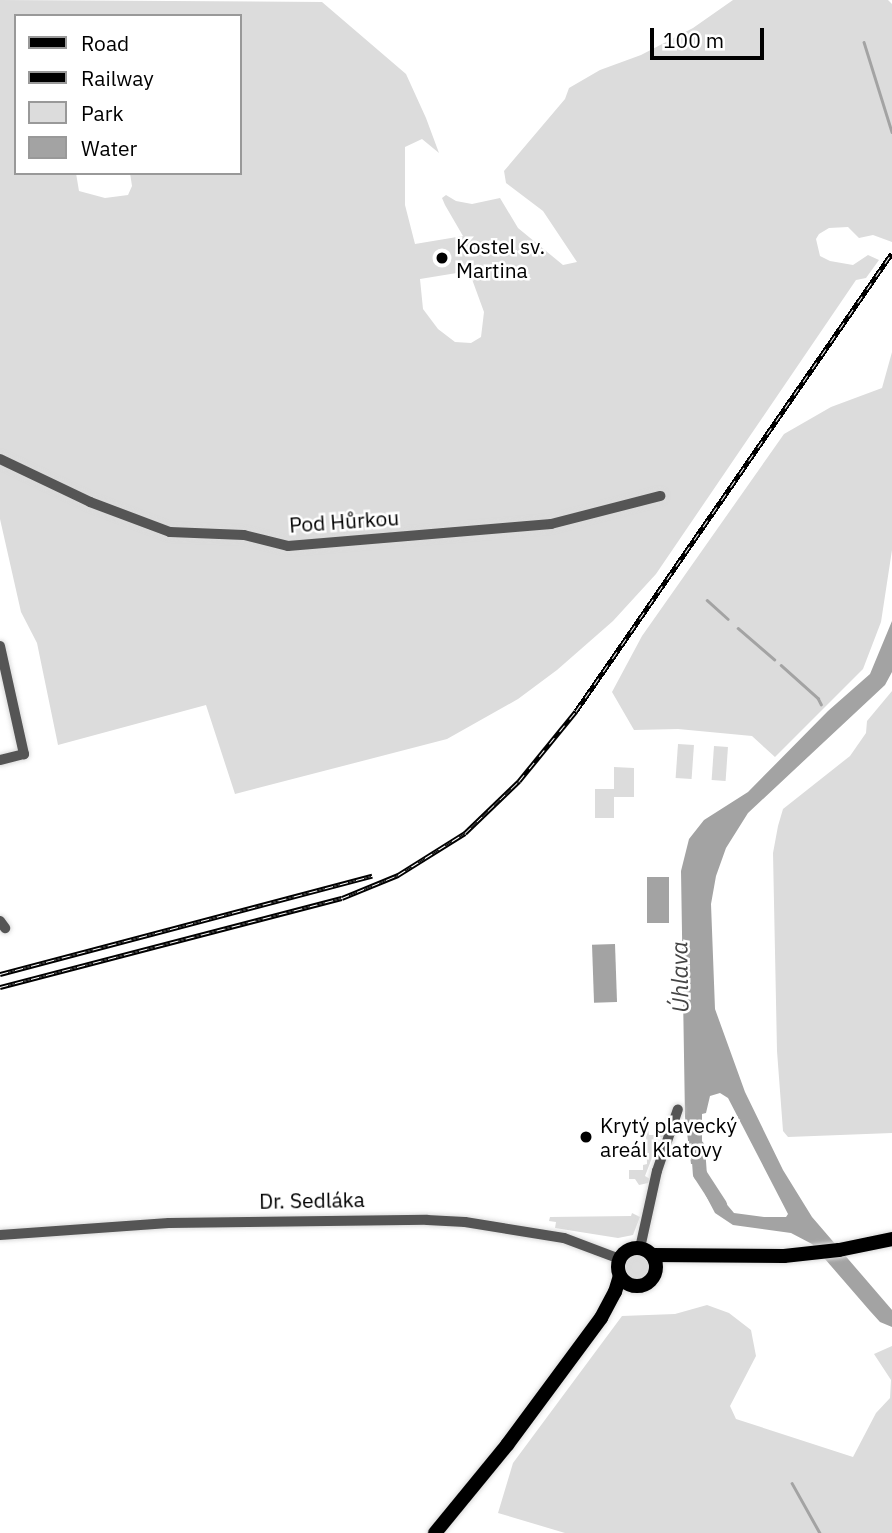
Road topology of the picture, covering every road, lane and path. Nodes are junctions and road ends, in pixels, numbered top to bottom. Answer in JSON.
{"nodes":[{"id":1,"x":0,"y":458,"type":"edge"},
{"id":2,"x":660,"y":496,"type":"dead end"},
{"id":3,"x":0,"y":646,"type":"edge"},
{"id":4,"x":0,"y":760,"type":"edge"},
{"id":5,"x":678,"y":1109,"type":"dead end"},
{"id":6,"x":0,"y":1235,"type":"edge"},
{"id":7,"x":886,"y":1241,"type":"edge"},
{"id":8,"x":646,"y":1252,"type":"junction"},
{"id":9,"x":694,"y":1257,"type":"junction"},
{"id":10,"x":620,"y":1259,"type":"junction"},
{"id":11,"x":656,"y":1273,"type":"junction"},
{"id":12,"x":620,"y":1276,"type":"junction"},
{"id":13,"x":634,"y":1286,"type":"junction"},
{"id":14,"x":601,"y":1318,"type":"junction"},
{"id":15,"x":435,"y":1533,"type":"edge"}],
"edges":[{"from":1,"to":2,"type":"street","name":"Pod Hůrkou"},
{"from":3,"to":4,"type":"street"},
{"from":5,"to":8,"type":"street"},
{"from":6,"to":10,"type":"street","name":"Dr. Sedláka"},
{"from":7,"to":9,"type":"main road"},
{"from":8,"to":9,"type":"main road"},
{"from":8,"to":10,"type":"main road"},
{"from":8,"to":11,"type":"main road"},
{"from":9,"to":11,"type":"main road"},
{"from":10,"to":12,"type":"main road"},
{"from":11,"to":13,"type":"main road"},
{"from":12,"to":13,"type":"main road"},
{"from":12,"to":14,"type":"main road"},
{"from":13,"to":14,"type":"main road"},
{"from":14,"to":15,"type":"main road"}]}
